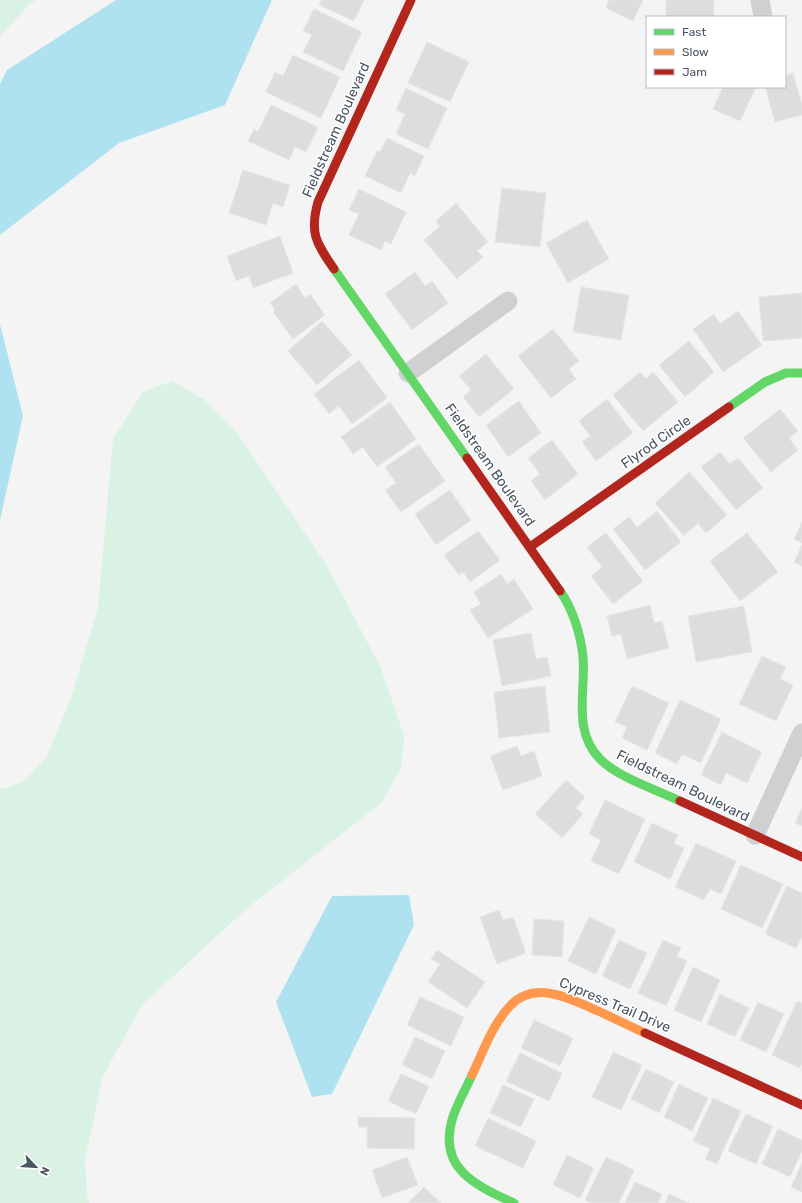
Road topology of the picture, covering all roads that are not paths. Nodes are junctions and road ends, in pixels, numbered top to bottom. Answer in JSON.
{"nodes":[{"id":1,"x":411,"y":0,"type":"edge"},
{"id":2,"x":760,"y":0,"type":"edge"},
{"id":3,"x":763,"y":16,"type":"edge"},
{"id":4,"x":508,"y":301,"type":"dead end"},
{"id":5,"x":408,"y":372,"type":"junction"},
{"id":6,"x":802,"y":373,"type":"edge"},
{"id":7,"x":530,"y":547,"type":"junction"},
{"id":8,"x":802,"y":733,"type":"edge"},
{"id":9,"x":755,"y":835,"type":"junction"},
{"id":10,"x":802,"y":857,"type":"edge"},
{"id":11,"x":802,"y":1105,"type":"edge"},
{"id":12,"x":514,"y":1203,"type":"edge"}],
"edges":[{"from":1,"to":5,"type":"street","name":"Fieldstream Boulevard"},
{"from":2,"to":3,"type":"street"},
{"from":4,"to":5,"type":"street"},
{"from":5,"to":7,"type":"street","name":"Fieldstream Boulevard"},
{"from":6,"to":7,"type":"street","name":"Flyrod Circle"},
{"from":7,"to":9,"type":"street","name":"Fieldstream Boulevard"},
{"from":8,"to":9,"type":"street"},
{"from":9,"to":10,"type":"street","name":"Fieldstream Boulevard"},
{"from":11,"to":12,"type":"street","name":"Cypress Trail Drive"}]}
